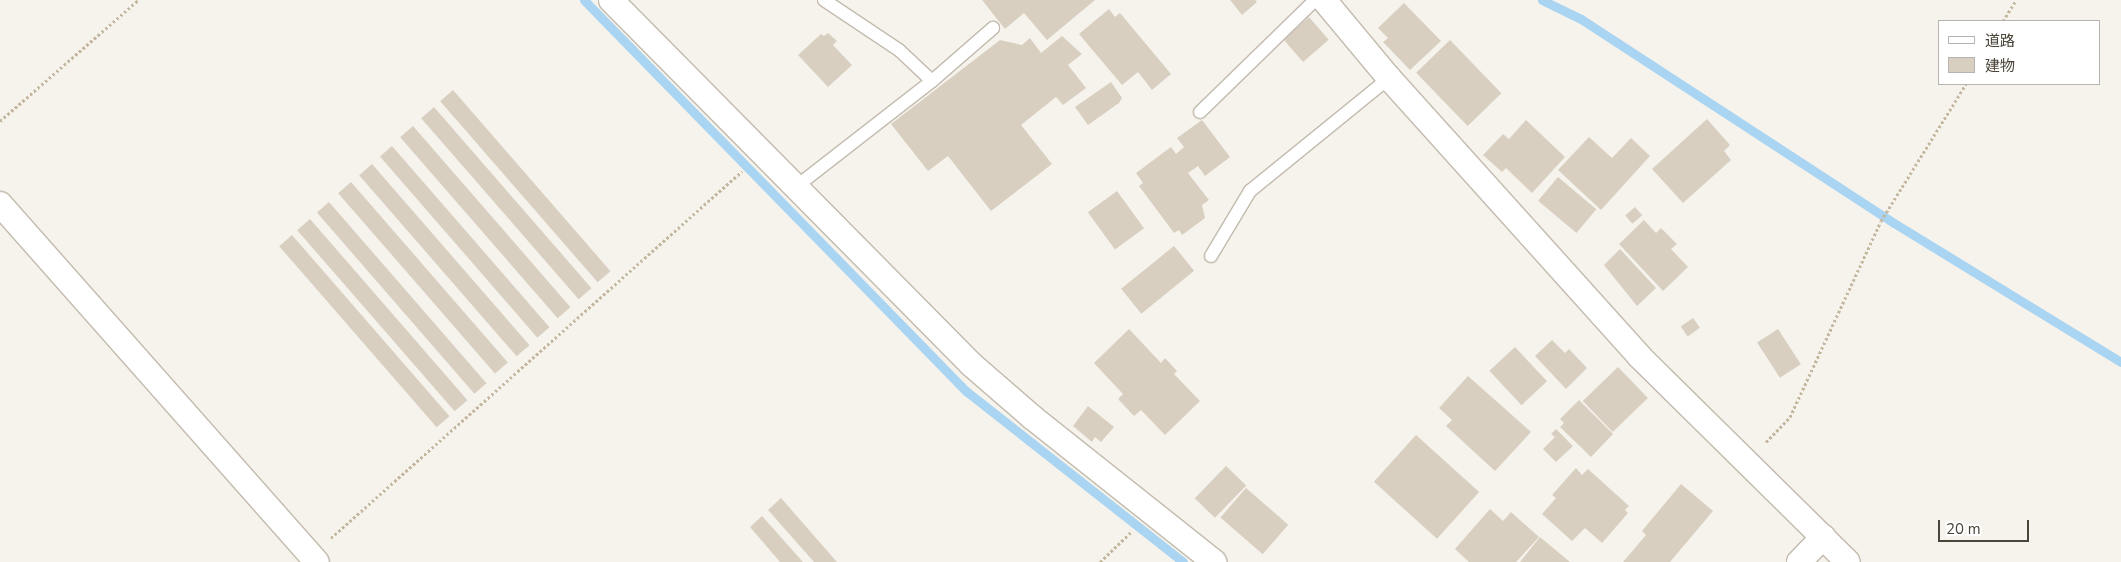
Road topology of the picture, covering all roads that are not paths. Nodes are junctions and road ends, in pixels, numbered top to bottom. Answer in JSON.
{"nodes":[{"id":1,"x":611,"y":0,"type":"edge"},
{"id":2,"x":824,"y":0,"type":"edge"},
{"id":3,"x":1315,"y":0,"type":"edge"},
{"id":4,"x":1324,"y":0,"type":"edge"},
{"id":5,"x":993,"y":28,"type":"dead end"},
{"id":6,"x":1389,"y":78,"type":"junction"},
{"id":7,"x":932,"y":81,"type":"junction"},
{"id":8,"x":1200,"y":112,"type":"dead end"},
{"id":9,"x":796,"y":186,"type":"junction"},
{"id":10,"x":0,"y":204,"type":"edge"},
{"id":11,"x":1211,"y":256,"type":"dead end"},
{"id":12,"x":1823,"y":537,"type":"junction"},
{"id":13,"x":314,"y":559,"type":"edge"},
{"id":14,"x":1214,"y":562,"type":"edge"},
{"id":15,"x":1799,"y":562,"type":"edge"},
{"id":16,"x":1848,"y":562,"type":"edge"}],
"edges":[{"from":1,"to":9,"type":"street"},
{"from":2,"to":7,"type":"lane"},
{"from":3,"to":8,"type":"lane"},
{"from":4,"to":6,"type":"street"},
{"from":5,"to":7,"type":"lane"},
{"from":6,"to":11,"type":"lane"},
{"from":6,"to":12,"type":"street"},
{"from":7,"to":9,"type":"lane"},
{"from":9,"to":14,"type":"street"},
{"from":10,"to":13,"type":"street"},
{"from":12,"to":15,"type":"street"},
{"from":12,"to":16,"type":"street"}]}
